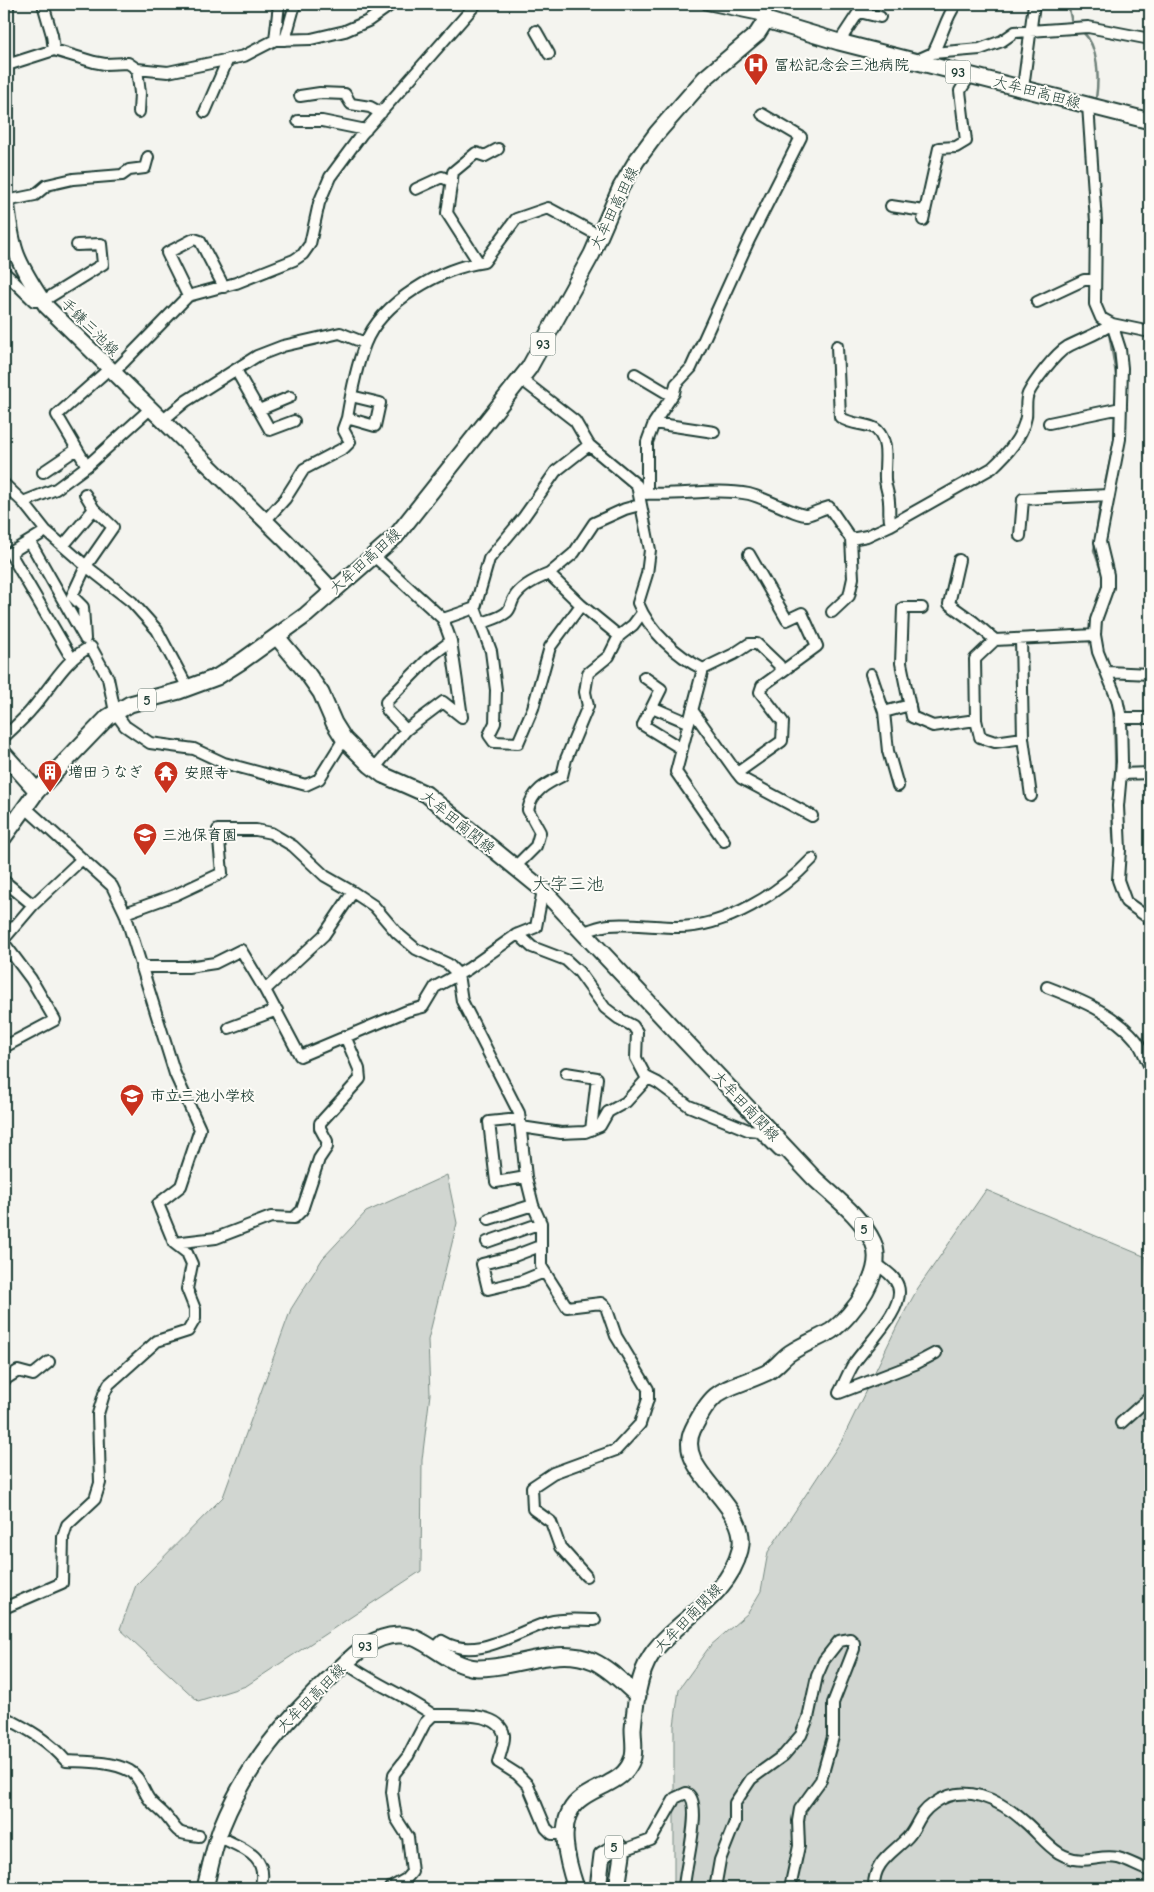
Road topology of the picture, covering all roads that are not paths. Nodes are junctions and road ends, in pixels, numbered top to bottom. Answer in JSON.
{"nodes":[{"id":1,"x":6,"y":4,"type":"edge"},
{"id":2,"x":43,"y":4,"type":"edge"},
{"id":3,"x":279,"y":4,"type":"edge"},
{"id":4,"x":295,"y":4,"type":"edge"},
{"id":5,"x":392,"y":4,"type":"edge"},
{"id":6,"x":476,"y":4,"type":"edge"},
{"id":7,"x":707,"y":4,"type":"edge"},
{"id":8,"x":956,"y":4,"type":"edge"},
{"id":9,"x":1034,"y":4,"type":"edge"},
{"id":10,"x":862,"y":8,"type":"edge"},
{"id":11,"x":764,"y":13,"type":"edge"},
{"id":12,"x":880,"y":18,"type":"dead end"},
{"id":13,"x":536,"y":31,"type":"dead end"},
{"id":14,"x":1031,"y":33,"type":"junction"},
{"id":15,"x":1150,"y":39,"type":"edge"},
{"id":16,"x":280,"y":40,"type":"junction"},
{"id":17,"x":839,"y":42,"type":"junction"},
{"id":18,"x":54,"y":50,"type":"junction"},
{"id":19,"x":933,"y":53,"type":"junction"},
{"id":20,"x":549,"y":54,"type":"dead end"},
{"id":21,"x":228,"y":59,"type":"junction"},
{"id":22,"x":915,"y":61,"type":"junction"},
{"id":23,"x":6,"y":65,"type":"junction"},
{"id":24,"x":137,"y":69,"type":"junction"},
{"id":25,"x":970,"y":75,"type":"junction"},
{"id":26,"x":1023,"y":88,"type":"junction"},
{"id":27,"x":300,"y":96,"type":"dead end"},
{"id":28,"x":4,"y":103,"type":"edge"},
{"id":29,"x":1088,"y":105,"type":"junction"},
{"id":30,"x":139,"y":112,"type":"dead end"},
{"id":31,"x":205,"y":112,"type":"dead end"},
{"id":32,"x":380,"y":113,"type":"junction"},
{"id":33,"x":762,"y":114,"type":"dead end"},
{"id":34,"x":298,"y":121,"type":"dead end"},
{"id":35,"x":1150,"y":121,"type":"edge"},
{"id":36,"x":366,"y":130,"type":"junction"},
{"id":37,"x":498,"y":148,"type":"dead end"},
{"id":38,"x":148,"y":157,"type":"dead end"},
{"id":39,"x":452,"y":182,"type":"junction"},
{"id":40,"x":416,"y":189,"type":"dead end"},
{"id":41,"x":6,"y":204,"type":"edge"},
{"id":42,"x":892,"y":206,"type":"dead end"},
{"id":43,"x":600,"y":236,"type":"junction"},
{"id":44,"x":77,"y":245,"type":"dead end"},
{"id":45,"x":479,"y":263,"type":"junction"},
{"id":46,"x":4,"y":272,"type":"edge"},
{"id":47,"x":1095,"y":280,"type":"junction"},
{"id":48,"x":224,"y":287,"type":"junction"},
{"id":49,"x":188,"y":296,"type":"junction"},
{"id":50,"x":43,"y":301,"type":"junction"},
{"id":51,"x":1037,"y":302,"type":"dead end"},
{"id":52,"x":1112,"y":324,"type":"junction"},
{"id":53,"x":1150,"y":332,"type":"edge"},
{"id":54,"x":365,"y":343,"type":"junction"},
{"id":55,"x":837,"y":346,"type":"dead end"},
{"id":56,"x":236,"y":370,"type":"junction"},
{"id":57,"x":111,"y":371,"type":"junction"},
{"id":58,"x":635,"y":374,"type":"dead end"},
{"id":59,"x":521,"y":379,"type":"junction"},
{"id":60,"x":351,"y":396,"type":"junction"},
{"id":61,"x":672,"y":396,"type":"junction"},
{"id":62,"x":290,"y":397,"type":"dead end"},
{"id":63,"x":1121,"y":408,"type":"junction"},
{"id":64,"x":150,"y":409,"type":"junction"},
{"id":65,"x":259,"y":410,"type":"junction"},
{"id":66,"x":347,"y":418,"type":"junction"},
{"id":67,"x":162,"y":421,"type":"junction"},
{"id":68,"x":294,"y":421,"type":"dead end"},
{"id":69,"x":1049,"y":423,"type":"dead end"},
{"id":70,"x":654,"y":424,"type":"junction"},
{"id":71,"x":714,"y":432,"type":"dead end"},
{"id":72,"x":589,"y":445,"type":"junction"},
{"id":73,"x":77,"y":449,"type":"junction"},
{"id":74,"x":87,"y":466,"type":"junction"},
{"id":75,"x":43,"y":472,"type":"dead end"},
{"id":76,"x":4,"y":484,"type":"edge"},
{"id":77,"x":643,"y":493,"type":"junction"},
{"id":78,"x":85,"y":494,"type":"dead end"},
{"id":79,"x":1109,"y":495,"type":"junction"},
{"id":80,"x":23,"y":502,"type":"junction"},
{"id":81,"x":640,"y":505,"type":"junction"},
{"id":82,"x":94,"y":509,"type":"junction"},
{"id":83,"x":265,"y":521,"type":"junction"},
{"id":84,"x":891,"y":525,"type":"junction"},
{"id":85,"x":46,"y":531,"type":"junction"},
{"id":86,"x":1020,"y":536,"type":"dead end"},
{"id":87,"x":851,"y":540,"type":"junction"},
{"id":88,"x":30,"y":542,"type":"junction"},
{"id":89,"x":63,"y":546,"type":"junction"},
{"id":90,"x":749,"y":554,"type":"dead end"},
{"id":91,"x":374,"y":556,"type":"junction"},
{"id":92,"x":958,"y":560,"type":"dead end"},
{"id":93,"x":86,"y":566,"type":"junction"},
{"id":94,"x":549,"y":574,"type":"junction"},
{"id":95,"x":332,"y":590,"type":"junction"},
{"id":96,"x":581,"y":605,"type":"junction"},
{"id":97,"x":475,"y":608,"type":"junction"},
{"id":98,"x":922,"y":608,"type":"dead end"},
{"id":99,"x":832,"y":612,"type":"dead end"},
{"id":100,"x":642,"y":613,"type":"junction"},
{"id":101,"x":443,"y":619,"type":"junction"},
{"id":102,"x":482,"y":623,"type":"junction"},
{"id":103,"x":1095,"y":635,"type":"junction"},
{"id":104,"x":619,"y":636,"type":"junction"},
{"id":105,"x":277,"y":637,"type":"junction"},
{"id":106,"x":1021,"y":638,"type":"junction"},
{"id":107,"x":994,"y":640,"type":"junction"},
{"id":108,"x":452,"y":641,"type":"junction"},
{"id":109,"x":88,"y":643,"type":"junction"},
{"id":110,"x":72,"y":659,"type":"junction"},
{"id":111,"x":703,"y":669,"type":"junction"},
{"id":112,"x":1107,"y":672,"type":"junction"},
{"id":113,"x":780,"y":673,"type":"junction"},
{"id":114,"x":871,"y":674,"type":"dead end"},
{"id":115,"x":1150,"y":674,"type":"edge"},
{"id":116,"x":644,"y":677,"type":"dead end"},
{"id":117,"x":188,"y":688,"type":"junction"},
{"id":118,"x":910,"y":704,"type":"junction"},
{"id":119,"x":652,"y":706,"type":"junction"},
{"id":120,"x":692,"y":710,"type":"junction"},
{"id":121,"x":115,"y":712,"type":"junction"},
{"id":122,"x":884,"y":712,"type":"junction"},
{"id":123,"x":1121,"y":718,"type":"junction"},
{"id":124,"x":1150,"y":718,"type":"edge"},
{"id":125,"x":976,"y":720,"type":"junction"},
{"id":126,"x":689,"y":723,"type":"junction"},
{"id":127,"x":406,"y":730,"type":"junction"},
{"id":128,"x":4,"y":737,"type":"edge"},
{"id":129,"x":1023,"y":738,"type":"junction"},
{"id":130,"x":344,"y":739,"type":"junction"},
{"id":131,"x":682,"y":748,"type":"junction"},
{"id":132,"x":4,"y":754,"type":"edge"},
{"id":133,"x":374,"y":769,"type":"junction"},
{"id":134,"x":737,"y":772,"type":"junction"},
{"id":135,"x":1150,"y":773,"type":"edge"},
{"id":136,"x":1121,"y":774,"type":"junction"},
{"id":137,"x":898,"y":786,"type":"dead end"},
{"id":138,"x":37,"y":791,"type":"junction"},
{"id":139,"x":1031,"y":796,"type":"dead end"},
{"id":140,"x":26,"y":808,"type":"junction"},
{"id":141,"x":812,"y":816,"type":"dead end"},
{"id":142,"x":4,"y":837,"type":"edge"},
{"id":143,"x":724,"y":841,"type":"dead end"},
{"id":144,"x":812,"y":858,"type":"dead end"},
{"id":145,"x":82,"y":859,"type":"junction"},
{"id":146,"x":515,"y":867,"type":"junction"},
{"id":147,"x":4,"y":881,"type":"edge"},
{"id":148,"x":542,"y":890,"type":"junction"},
{"id":149,"x":353,"y":892,"type":"junction"},
{"id":150,"x":33,"y":905,"type":"junction"},
{"id":151,"x":125,"y":913,"type":"junction"},
{"id":152,"x":1150,"y":919,"type":"edge"},
{"id":153,"x":583,"y":932,"type":"junction"},
{"id":154,"x":5,"y":933,"type":"edge"},
{"id":155,"x":518,"y":934,"type":"junction"},
{"id":156,"x":4,"y":942,"type":"edge"},
{"id":157,"x":141,"y":967,"type":"junction"},
{"id":158,"x":458,"y":974,"type":"junction"},
{"id":159,"x":1047,"y":987,"type":"dead end"},
{"id":160,"x":265,"y":990,"type":"junction"},
{"id":161,"x":277,"y":1010,"type":"junction"},
{"id":162,"x":229,"y":1028,"type":"dead end"},
{"id":163,"x":345,"y":1036,"type":"junction"},
{"id":164,"x":4,"y":1047,"type":"edge"},
{"id":165,"x":1150,"y":1067,"type":"edge"},
{"id":166,"x":566,"y":1073,"type":"dead end"},
{"id":167,"x":648,"y":1078,"type":"junction"},
{"id":168,"x":520,"y":1123,"type":"junction"},
{"id":169,"x":591,"y":1130,"type":"junction"},
{"id":170,"x":785,"y":1147,"type":"junction"},
{"id":171,"x":526,"y":1177,"type":"junction"},
{"id":172,"x":533,"y":1205,"type":"junction"},
{"id":173,"x":489,"y":1218,"type":"dead end"},
{"id":174,"x":541,"y":1223,"type":"junction"},
{"id":175,"x":487,"y":1242,"type":"dead end"},
{"id":176,"x":174,"y":1243,"type":"junction"},
{"id":177,"x":540,"y":1246,"type":"junction"},
{"id":178,"x":876,"y":1264,"type":"junction"},
{"id":179,"x":544,"y":1272,"type":"junction"},
{"id":180,"x":936,"y":1353,"type":"dead end"},
{"id":181,"x":49,"y":1362,"type":"dead end"},
{"id":182,"x":4,"y":1380,"type":"edge"},
{"id":183,"x":1150,"y":1397,"type":"edge"},
{"id":184,"x":1121,"y":1423,"type":"dead end"},
{"id":185,"x":586,"y":1576,"type":"dead end"},
{"id":186,"x":4,"y":1608,"type":"edge"},
{"id":187,"x":596,"y":1620,"type":"dead end"},
{"id":188,"x":434,"y":1650,"type":"junction"},
{"id":189,"x":346,"y":1662,"type":"junction"},
{"id":190,"x":638,"y":1696,"type":"junction"},
{"id":191,"x":433,"y":1715,"type":"junction"},
{"id":192,"x":4,"y":1717,"type":"edge"},
{"id":193,"x":564,"y":1834,"type":"junction"},
{"id":194,"x":199,"y":1836,"type":"dead end"},
{"id":195,"x":228,"y":1841,"type":"dead end"},
{"id":196,"x":621,"y":1851,"type":"junction"},
{"id":197,"x":1150,"y":1871,"type":"edge"},
{"id":198,"x":205,"y":1888,"type":"edge"},
{"id":199,"x":260,"y":1888,"type":"edge"},
{"id":200,"x":390,"y":1888,"type":"edge"},
{"id":201,"x":576,"y":1888,"type":"edge"},
{"id":202,"x":598,"y":1888,"type":"edge"},
{"id":203,"x":617,"y":1888,"type":"edge"},
{"id":204,"x":684,"y":1888,"type":"edge"},
{"id":205,"x":715,"y":1888,"type":"edge"},
{"id":206,"x":790,"y":1888,"type":"edge"},
{"id":207,"x":874,"y":1888,"type":"edge"}],
"edges":[{"from":1,"to":23,"type":"main road","name":"手鎌三池線"},
{"from":2,"to":18,"type":"street"},
{"from":3,"to":16,"type":"street"},
{"from":4,"to":16,"type":"street"},
{"from":5,"to":16,"type":"street"},
{"from":6,"to":32,"type":"street"},
{"from":7,"to":11,"type":"street"},
{"from":8,"to":19,"type":"street"},
{"from":9,"to":14,"type":"street"},
{"from":10,"to":12,"type":"street"},
{"from":10,"to":17,"type":"street"},
{"from":11,"to":17,"type":"main road","name":"大牟田高田線","number":"93"},
{"from":11,"to":43,"type":"main road","name":"大牟田高田線","number":"93"},
{"from":13,"to":20,"type":"street"},
{"from":14,"to":15,"type":"street"},
{"from":14,"to":19,"type":"street"},
{"from":14,"to":26,"type":"street"},
{"from":16,"to":21,"type":"street"},
{"from":17,"to":22,"type":"main road","name":"大牟田高田線","number":"93"},
{"from":18,"to":23,"type":"street"},
{"from":18,"to":24,"type":"street"},
{"from":19,"to":22,"type":"street"},
{"from":21,"to":24,"type":"street"},
{"from":21,"to":31,"type":"street"},
{"from":22,"to":25,"type":"main road","name":"大牟田高田線","number":"93"},
{"from":23,"to":28,"type":"main road","name":"手鎌三池線"},
{"from":24,"to":30,"type":"street"},
{"from":25,"to":26,"type":"main road","name":"大牟田高田線","number":"93"},
{"from":25,"to":42,"type":"street"},
{"from":26,"to":29,"type":"main road","name":"大牟田高田線","number":"93"},
{"from":27,"to":32,"type":"street"},
{"from":28,"to":41,"type":"main road","name":"手鎌三池線"},
{"from":29,"to":35,"type":"main road","name":"大牟田高田線","number":"93"},
{"from":29,"to":47,"type":"street"},
{"from":32,"to":36,"type":"street"},
{"from":33,"to":61,"type":"street"},
{"from":34,"to":36,"type":"street"},
{"from":36,"to":48,"type":"street"},
{"from":37,"to":39,"type":"street"},
{"from":38,"to":41,"type":"street"},
{"from":39,"to":40,"type":"street"},
{"from":39,"to":45,"type":"street"},
{"from":41,"to":50,"type":"main road","name":"手鎌三池線"},
{"from":43,"to":45,"type":"street"},
{"from":43,"to":59,"type":"main road","name":"大牟田高田線","number":"93"},
{"from":44,"to":50,"type":"street"},
{"from":45,"to":54,"type":"street"},
{"from":46,"to":50,"type":"street"},
{"from":47,"to":51,"type":"street"},
{"from":47,"to":52,"type":"street"},
{"from":48,"to":49,"type":"street"},
{"from":48,"to":49,"type":"street"},
{"from":49,"to":57,"type":"street"},
{"from":50,"to":57,"type":"main road","name":"手鎌三池線"},
{"from":52,"to":53,"type":"street"},
{"from":52,"to":63,"type":"street"},
{"from":52,"to":84,"type":"street"},
{"from":54,"to":56,"type":"street"},
{"from":54,"to":60,"type":"street"},
{"from":55,"to":84,"type":"street"},
{"from":56,"to":65,"type":"street"},
{"from":56,"to":67,"type":"street"},
{"from":57,"to":64,"type":"main road","name":"手鎌三池線"},
{"from":57,"to":73,"type":"street"},
{"from":58,"to":61,"type":"street"},
{"from":59,"to":72,"type":"street"},
{"from":59,"to":91,"type":"main road","name":"大牟田高田線","number":"93"},
{"from":60,"to":66,"type":"street"},
{"from":60,"to":66,"type":"street"},
{"from":61,"to":70,"type":"street"},
{"from":62,"to":65,"type":"street"},
{"from":63,"to":69,"type":"street"},
{"from":63,"to":79,"type":"street"},
{"from":64,"to":67,"type":"main road","name":"手鎌三池線"},
{"from":64,"to":74,"type":"street"},
{"from":65,"to":68,"type":"street"},
{"from":66,"to":83,"type":"street"},
{"from":67,"to":83,"type":"main road","name":"手鎌三池線"},
{"from":70,"to":71,"type":"street"},
{"from":70,"to":77,"type":"street"},
{"from":72,"to":77,"type":"street"},
{"from":72,"to":97,"type":"street"},
{"from":73,"to":74,"type":"street"},
{"from":73,"to":75,"type":"street"},
{"from":74,"to":80,"type":"street"},
{"from":76,"to":80,"type":"street"},
{"from":77,"to":81,"type":"street"},
{"from":77,"to":87,"type":"street"},
{"from":78,"to":82,"type":"street"},
{"from":79,"to":86,"type":"street"},
{"from":79,"to":103,"type":"street"},
{"from":80,"to":85,"type":"street"},
{"from":81,"to":94,"type":"street"},
{"from":81,"to":100,"type":"street"},
{"from":82,"to":89,"type":"street"},
{"from":82,"to":93,"type":"street"},
{"from":83,"to":95,"type":"main road","name":"手鎌三池線"},
{"from":84,"to":87,"type":"street"},
{"from":85,"to":88,"type":"street"},
{"from":85,"to":89,"type":"street"},
{"from":87,"to":99,"type":"street"},
{"from":88,"to":109,"type":"street"},
{"from":88,"to":110,"type":"street"},
{"from":89,"to":93,"type":"street"},
{"from":90,"to":113,"type":"street"},
{"from":91,"to":95,"type":"main road","name":"大牟田高田線","number":"93"},
{"from":91,"to":101,"type":"street"},
{"from":92,"to":107,"type":"street"},
{"from":93,"to":109,"type":"street"},
{"from":93,"to":117,"type":"street"},
{"from":94,"to":96,"type":"street"},
{"from":94,"to":102,"type":"street"},
{"from":95,"to":105,"type":"main road","name":"大牟田高田線","number":"93"},
{"from":96,"to":102,"type":"street"},
{"from":96,"to":104,"type":"street"},
{"from":97,"to":101,"type":"street"},
{"from":97,"to":102,"type":"street"},
{"from":98,"to":118,"type":"street"},
{"from":100,"to":104,"type":"street"},
{"from":100,"to":111,"type":"street"},
{"from":101,"to":108,"type":"street"},
{"from":103,"to":106,"type":"street"},
{"from":103,"to":112,"type":"street"},
{"from":104,"to":146,"type":"street"},
{"from":105,"to":117,"type":"main road","number":"5"},
{"from":105,"to":130,"type":"main road","name":"大牟田南関線","number":"5"},
{"from":106,"to":107,"type":"street"},
{"from":106,"to":129,"type":"street"},
{"from":107,"to":125,"type":"street"},
{"from":108,"to":127,"type":"street"},
{"from":108,"to":127,"type":"street"},
{"from":109,"to":110,"type":"street"},
{"from":109,"to":121,"type":"street"},
{"from":110,"to":128,"type":"street"},
{"from":111,"to":113,"type":"street"},
{"from":111,"to":120,"type":"street"},
{"from":112,"to":115,"type":"street"},
{"from":112,"to":123,"type":"street"},
{"from":113,"to":134,"type":"street"},
{"from":114,"to":122,"type":"street"},
{"from":116,"to":119,"type":"street"},
{"from":117,"to":121,"type":"main road","number":"5"},
{"from":118,"to":122,"type":"street"},
{"from":118,"to":125,"type":"street"},
{"from":119,"to":126,"type":"street"},
{"from":119,"to":131,"type":"street"},
{"from":120,"to":126,"type":"street"},
{"from":120,"to":134,"type":"street"},
{"from":121,"to":130,"type":"street"},
{"from":121,"to":138,"type":"main road","number":"5"},
{"from":122,"to":137,"type":"street"},
{"from":123,"to":124,"type":"street"},
{"from":123,"to":136,"type":"street"},
{"from":125,"to":129,"type":"street"},
{"from":126,"to":131,"type":"street"},
{"from":127,"to":133,"type":"street"},
{"from":129,"to":139,"type":"street"},
{"from":130,"to":133,"type":"main road","name":"大牟田南関線","number":"5"},
{"from":131,"to":143,"type":"street"},
{"from":132,"to":138,"type":"main road"},
{"from":133,"to":146,"type":"main road","name":"大牟田南関線","number":"5"},
{"from":134,"to":141,"type":"street"},
{"from":135,"to":136,"type":"street"},
{"from":136,"to":152,"type":"street"},
{"from":138,"to":140,"type":"main road"},
{"from":140,"to":142,"type":"main road"},
{"from":140,"to":145,"type":"street"},
{"from":144,"to":153,"type":"street"},
{"from":145,"to":150,"type":"street"},
{"from":145,"to":151,"type":"street"},
{"from":146,"to":148,"type":"main road","name":"大牟田南関線","number":"5"},
{"from":147,"to":150,"type":"street"},
{"from":148,"to":153,"type":"main road","name":"大牟田南関線","number":"5"},
{"from":148,"to":155,"type":"street"},
{"from":149,"to":151,"type":"street"},
{"from":149,"to":158,"type":"street"},
{"from":149,"to":160,"type":"street"},
{"from":150,"to":154,"type":"street"},
{"from":151,"to":157,"type":"street"},
{"from":153,"to":170,"type":"main road","name":"大牟田南関線","number":"5"},
{"from":155,"to":158,"type":"street"},
{"from":155,"to":167,"type":"street"},
{"from":156,"to":164,"type":"street"},
{"from":157,"to":160,"type":"street"},
{"from":157,"to":176,"type":"street"},
{"from":158,"to":163,"type":"street"},
{"from":158,"to":168,"type":"street"},
{"from":159,"to":165,"type":"street"},
{"from":160,"to":161,"type":"street"},
{"from":161,"to":162,"type":"street"},
{"from":161,"to":163,"type":"street"},
{"from":163,"to":176,"type":"street"},
{"from":166,"to":169,"type":"street"},
{"from":167,"to":169,"type":"street"},
{"from":167,"to":170,"type":"street"},
{"from":168,"to":169,"type":"street"},
{"from":168,"to":171,"type":"street"},
{"from":168,"to":171,"type":"street"},
{"from":170,"to":178,"type":"main road","name":"大牟田南関線","number":"5"},
{"from":171,"to":172,"type":"street"},
{"from":172,"to":173,"type":"street"},
{"from":172,"to":174,"type":"street"},
{"from":174,"to":175,"type":"street"},
{"from":174,"to":177,"type":"street"},
{"from":176,"to":186,"type":"street"},
{"from":177,"to":179,"type":"street"},
{"from":177,"to":179,"type":"street"},
{"from":178,"to":180,"type":"street"},
{"from":178,"to":190,"type":"main road","name":"大牟田南関線","number":"5"},
{"from":179,"to":185,"type":"street"},
{"from":181,"to":182,"type":"street"},
{"from":183,"to":184,"type":"street"},
{"from":187,"to":188,"type":"street"},
{"from":188,"to":189,"type":"main road","name":"大牟田高田線","number":"93"},
{"from":188,"to":190,"type":"main road","name":"大牟田高田線","number":"93"},
{"from":189,"to":191,"type":"street"},
{"from":189,"to":198,"type":"main road","name":"大牟田高田線","number":"93"},
{"from":190,"to":193,"type":"main road","name":"大牟田南関線","number":"5"},
{"from":191,"to":193,"type":"street"},
{"from":191,"to":200,"type":"street"},
{"from":192,"to":194,"type":"street"},
{"from":193,"to":201,"type":"main road","name":"大牟田南関線","number":"5"},
{"from":195,"to":199,"type":"street"},
{"from":196,"to":202,"type":"main road","number":"5"},
{"from":196,"to":203,"type":"main road","number":"5"},
{"from":196,"to":204,"type":"street"},
{"from":197,"to":207,"type":"street"},
{"from":205,"to":206,"type":"street"}]}
